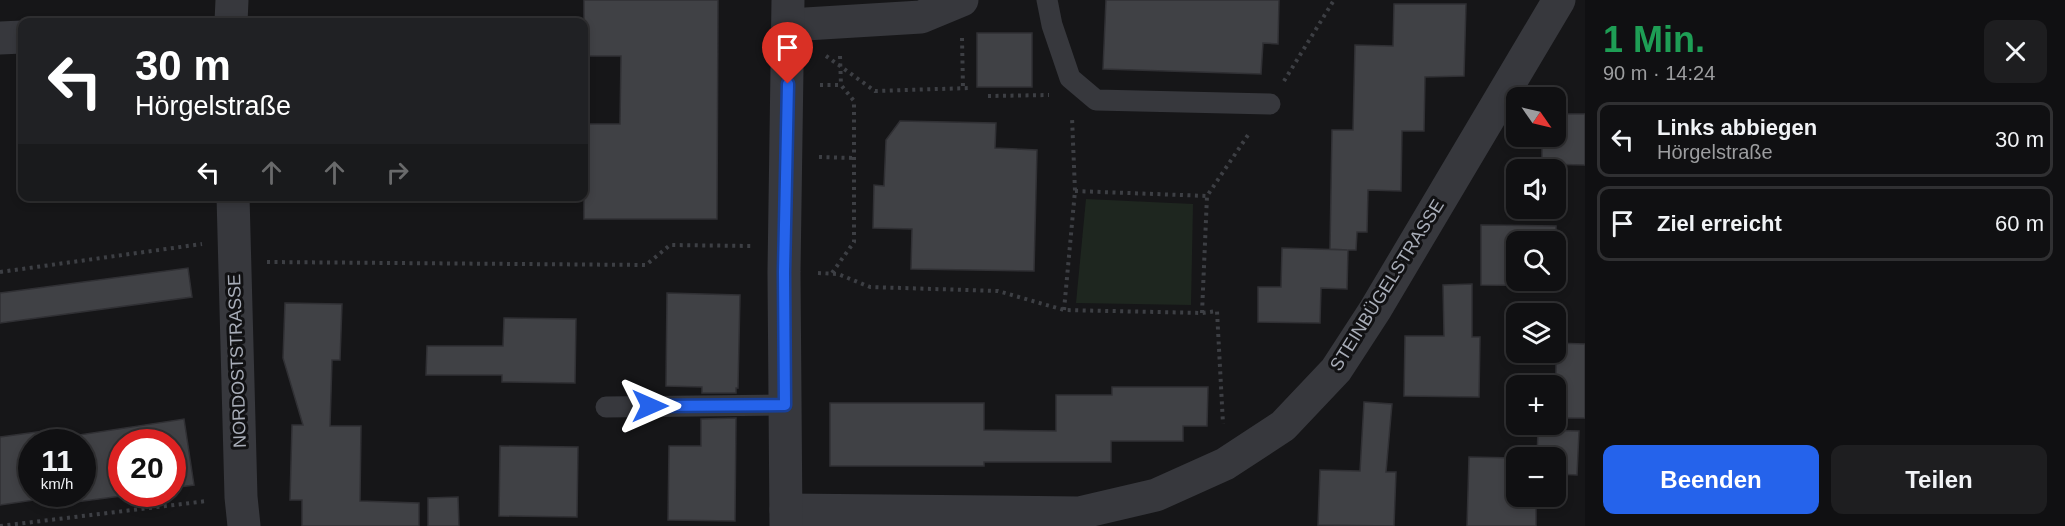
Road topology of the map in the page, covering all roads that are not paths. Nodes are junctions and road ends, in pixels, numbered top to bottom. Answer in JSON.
{"nodes":[{"id":1,"x":232,"y":0,"type":"edge"},
{"id":2,"x":1047,"y":0,"type":"edge"},
{"id":3,"x":1559,"y":0,"type":"edge"},
{"id":4,"x":957,"y":2,"type":"edge"},
{"id":5,"x":789,"y":12,"type":"edge"},
{"id":6,"x":231,"y":18,"type":"edge"},
{"id":7,"x":18,"y":37,"type":"edge"},
{"id":8,"x":0,"y":38,"type":"edge"},
{"id":9,"x":1270,"y":104,"type":"road end"},
{"id":10,"x":232,"y":201,"type":"edge"},
{"id":11,"x":785,"y":405,"type":"junction"},
{"id":12,"x":606,"y":407,"type":"dead end"},
{"id":13,"x":242,"y":511,"type":"edge"},
{"id":14,"x":786,"y":518,"type":"edge"},
{"id":15,"x":1078,"y":519,"type":"edge"}],
"edges":[{"from":1,"to":6,"type":"street"},
{"from":2,"to":9,"type":"lane"},
{"from":3,"to":15,"type":"street","name":"STEINBÜGELSTRASSE"},
{"from":4,"to":5,"type":"street"},
{"from":5,"to":11,"type":"street"},
{"from":7,"to":8,"type":"street"},
{"from":10,"to":13,"type":"street","name":"NORDOSTSTRASSE"},
{"from":11,"to":12,"type":"lane"},
{"from":11,"to":14,"type":"street"},
{"from":14,"to":15,"type":"street","name":"STEINBÜGELSTRASSE"}]}
